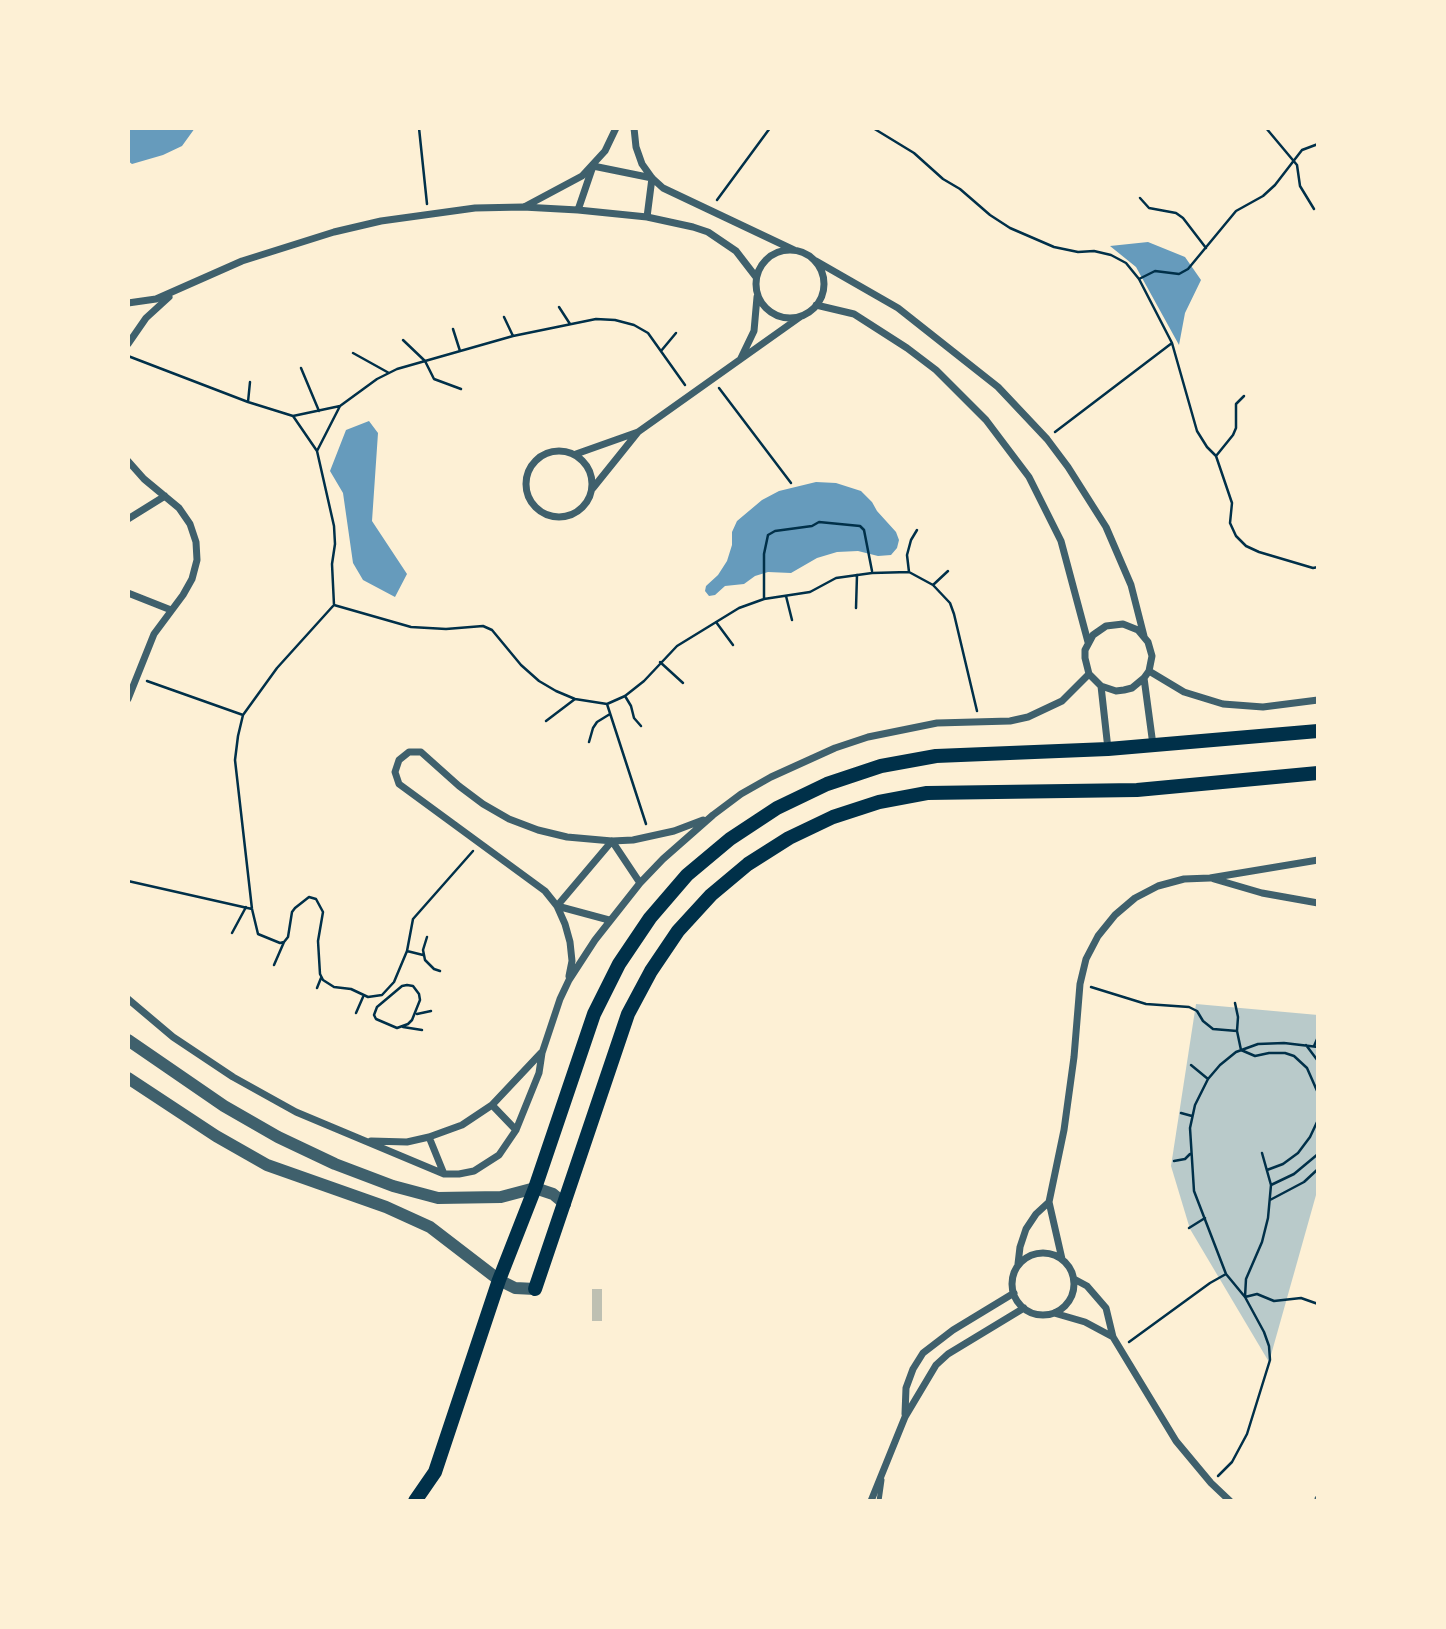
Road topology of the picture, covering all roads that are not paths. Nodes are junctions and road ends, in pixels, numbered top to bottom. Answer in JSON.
{"nodes":[{"id":1,"x":616,"y":128,"type":"edge"},
{"id":2,"x":634,"y":128,"type":"edge"},
{"id":3,"x":593,"y":166,"type":"junction"},
{"id":4,"x":652,"y":178,"type":"junction"},
{"id":5,"x":523,"y":207,"type":"junction"},
{"id":6,"x":578,"y":210,"type":"junction"},
{"id":7,"x":648,"y":217,"type":"junction"},
{"id":8,"x":794,"y":250,"type":"junction"},
{"id":9,"x":816,"y":261,"type":"junction"},
{"id":10,"x":756,"y":277,"type":"junction"},
{"id":11,"x":175,"y":293,"type":"junction"},
{"id":12,"x":757,"y":297,"type":"junction"},
{"id":13,"x":128,"y":303,"type":"edge"},
{"id":14,"x":817,"y":305,"type":"junction"},
{"id":15,"x":800,"y":317,"type":"junction"},
{"id":16,"x":128,"y":344,"type":"edge"},
{"id":17,"x":739,"y":362,"type":"junction"},
{"id":18,"x":638,"y":432,"type":"junction"},
{"id":19,"x":576,"y":454,"type":"junction"},
{"id":20,"x":128,"y":461,"type":"edge"},
{"id":21,"x":593,"y":488,"type":"junction"},
{"id":22,"x":165,"y":496,"type":"junction"},
{"id":23,"x":128,"y":519,"type":"edge"},
{"id":24,"x":128,"y":593,"type":"edge"},
{"id":25,"x":171,"y":610,"type":"junction"},
{"id":26,"x":1144,"y":636,"type":"junction"},
{"id":27,"x":1088,"y":642,"type":"junction"},
{"id":28,"x":1089,"y":674,"type":"junction"},
{"id":29,"x":1147,"y":674,"type":"junction"},
{"id":30,"x":1101,"y":685,"type":"junction"},
{"id":31,"x":128,"y":699,"type":"edge"},
{"id":32,"x":1318,"y":700,"type":"edge"},
{"id":33,"x":1318,"y":731,"type":"edge"},
{"id":34,"x":1153,"y":746,"type":"junction"},
{"id":35,"x":1108,"y":749,"type":"junction"},
{"id":36,"x":1318,"y":774,"type":"edge"},
{"id":37,"x":713,"y":815,"type":"junction"},
{"id":38,"x":612,"y":841,"type":"junction"},
{"id":39,"x":1318,"y":860,"type":"edge"},
{"id":40,"x":1210,"y":878,"type":"junction"},
{"id":41,"x":640,"y":883,"type":"junction"},
{"id":42,"x":1318,"y":903,"type":"edge"},
{"id":43,"x":557,"y":906,"type":"junction"},
{"id":44,"x":609,"y":920,"type":"junction"},
{"id":45,"x":569,"y":980,"type":"junction"},
{"id":46,"x":128,"y":999,"type":"edge"},
{"id":47,"x":128,"y":1040,"type":"edge"},
{"id":48,"x":541,"y":1053,"type":"junction"},
{"id":49,"x":128,"y":1078,"type":"edge"},
{"id":50,"x":492,"y":1105,"type":"junction"},
{"id":51,"x":516,"y":1130,"type":"junction"},
{"id":52,"x":429,"y":1138,"type":"junction"},
{"id":53,"x":362,"y":1141,"type":"junction"},
{"id":54,"x":444,"y":1174,"type":"junction"},
{"id":55,"x":535,"y":1188,"type":"junction"},
{"id":56,"x":1049,"y":1202,"type":"junction"},
{"id":57,"x":565,"y":1203,"type":"junction"},
{"id":58,"x":1062,"y":1259,"type":"junction"},
{"id":59,"x":1018,"y":1265,"type":"junction"},
{"id":60,"x":1074,"y":1279,"type":"junction"},
{"id":61,"x":499,"y":1280,"type":"junction"},
{"id":62,"x":535,"y":1289,"type":"joint"},
{"id":63,"x":1014,"y":1293,"type":"junction"},
{"id":64,"x":1024,"y":1308,"type":"junction"},
{"id":65,"x":1054,"y":1313,"type":"junction"},
{"id":66,"x":1113,"y":1337,"type":"junction"},
{"id":67,"x":923,"y":1353,"type":"junction"},
{"id":68,"x":936,"y":1365,"type":"junction"},
{"id":69,"x":905,"y":1417,"type":"junction"},
{"id":70,"x":883,"y":1471,"type":"junction"},
{"id":71,"x":415,"y":1501,"type":"edge"},
{"id":72,"x":871,"y":1501,"type":"edge"},
{"id":73,"x":879,"y":1501,"type":"edge"},
{"id":74,"x":1230,"y":1501,"type":"edge"}],
"edges":[{"from":1,"to":3,"type":"street"},
{"from":2,"to":4,"type":"street"},
{"from":3,"to":4,"type":"street"},
{"from":3,"to":5,"type":"street"},
{"from":3,"to":6,"type":"street"},
{"from":4,"to":7,"type":"street"},
{"from":4,"to":8,"type":"street"},
{"from":5,"to":6,"type":"street"},
{"from":5,"to":11,"type":"street"},
{"from":6,"to":7,"type":"street"},
{"from":7,"to":10,"type":"street"},
{"from":8,"to":9,"type":"street"},
{"from":8,"to":10,"type":"street"},
{"from":9,"to":14,"type":"street"},
{"from":9,"to":26,"type":"street"},
{"from":10,"to":12,"type":"street"},
{"from":11,"to":13,"type":"street"},
{"from":11,"to":16,"type":"street"},
{"from":12,"to":15,"type":"street"},
{"from":12,"to":17,"type":"street"},
{"from":14,"to":15,"type":"street"},
{"from":14,"to":27,"type":"street"},
{"from":15,"to":17,"type":"street"},
{"from":17,"to":18,"type":"street"},
{"from":18,"to":19,"type":"street"},
{"from":18,"to":21,"type":"street"},
{"from":19,"to":21,"type":"street"},
{"from":19,"to":21,"type":"street"},
{"from":20,"to":22,"type":"street"},
{"from":22,"to":23,"type":"street"},
{"from":22,"to":25,"type":"street"},
{"from":24,"to":25,"type":"street"},
{"from":25,"to":31,"type":"street"},
{"from":26,"to":27,"type":"street"},
{"from":26,"to":29,"type":"street"},
{"from":27,"to":28,"type":"street"},
{"from":28,"to":30,"type":"street"},
{"from":28,"to":37,"type":"street"},
{"from":29,"to":30,"type":"street"},
{"from":29,"to":32,"type":"street"},
{"from":29,"to":34,"type":"street"},
{"from":30,"to":35,"type":"street"},
{"from":33,"to":34,"type":"main road"},
{"from":34,"to":35,"type":"main road"},
{"from":35,"to":55,"type":"main road"},
{"from":36,"to":57,"type":"main road"},
{"from":37,"to":38,"type":"street"},
{"from":37,"to":41,"type":"street"},
{"from":38,"to":41,"type":"street"},
{"from":38,"to":43,"type":"street"},
{"from":38,"to":43,"type":"street"},
{"from":39,"to":40,"type":"street"},
{"from":40,"to":42,"type":"street"},
{"from":40,"to":56,"type":"street"},
{"from":41,"to":44,"type":"street"},
{"from":43,"to":44,"type":"street"},
{"from":43,"to":45,"type":"street"},
{"from":44,"to":45,"type":"street"},
{"from":45,"to":48,"type":"street"},
{"from":46,"to":53,"type":"street"},
{"from":47,"to":55,"type":"street"},
{"from":48,"to":50,"type":"street"},
{"from":48,"to":51,"type":"street"},
{"from":49,"to":61,"type":"street"},
{"from":50,"to":51,"type":"street"},
{"from":50,"to":52,"type":"street"},
{"from":51,"to":54,"type":"street"},
{"from":52,"to":53,"type":"street"},
{"from":52,"to":54,"type":"street"},
{"from":53,"to":54,"type":"street"},
{"from":55,"to":57,"type":"street"},
{"from":55,"to":61,"type":"main road"},
{"from":56,"to":58,"type":"street"},
{"from":56,"to":59,"type":"street"},
{"from":57,"to":62,"type":"main road"},
{"from":58,"to":59,"type":"street"},
{"from":58,"to":60,"type":"street"},
{"from":59,"to":63,"type":"street"},
{"from":60,"to":65,"type":"street"},
{"from":60,"to":66,"type":"street"},
{"from":61,"to":62,"type":"street"},
{"from":61,"to":71,"type":"main road"},
{"from":63,"to":64,"type":"street"},
{"from":63,"to":67,"type":"street"},
{"from":64,"to":65,"type":"street"},
{"from":64,"to":68,"type":"street"},
{"from":65,"to":66,"type":"street"},
{"from":66,"to":74,"type":"street"},
{"from":67,"to":68,"type":"street"},
{"from":67,"to":69,"type":"street"},
{"from":68,"to":69,"type":"street"},
{"from":69,"to":70,"type":"street"},
{"from":70,"to":72,"type":"street"},
{"from":70,"to":73,"type":"lane"}]}
